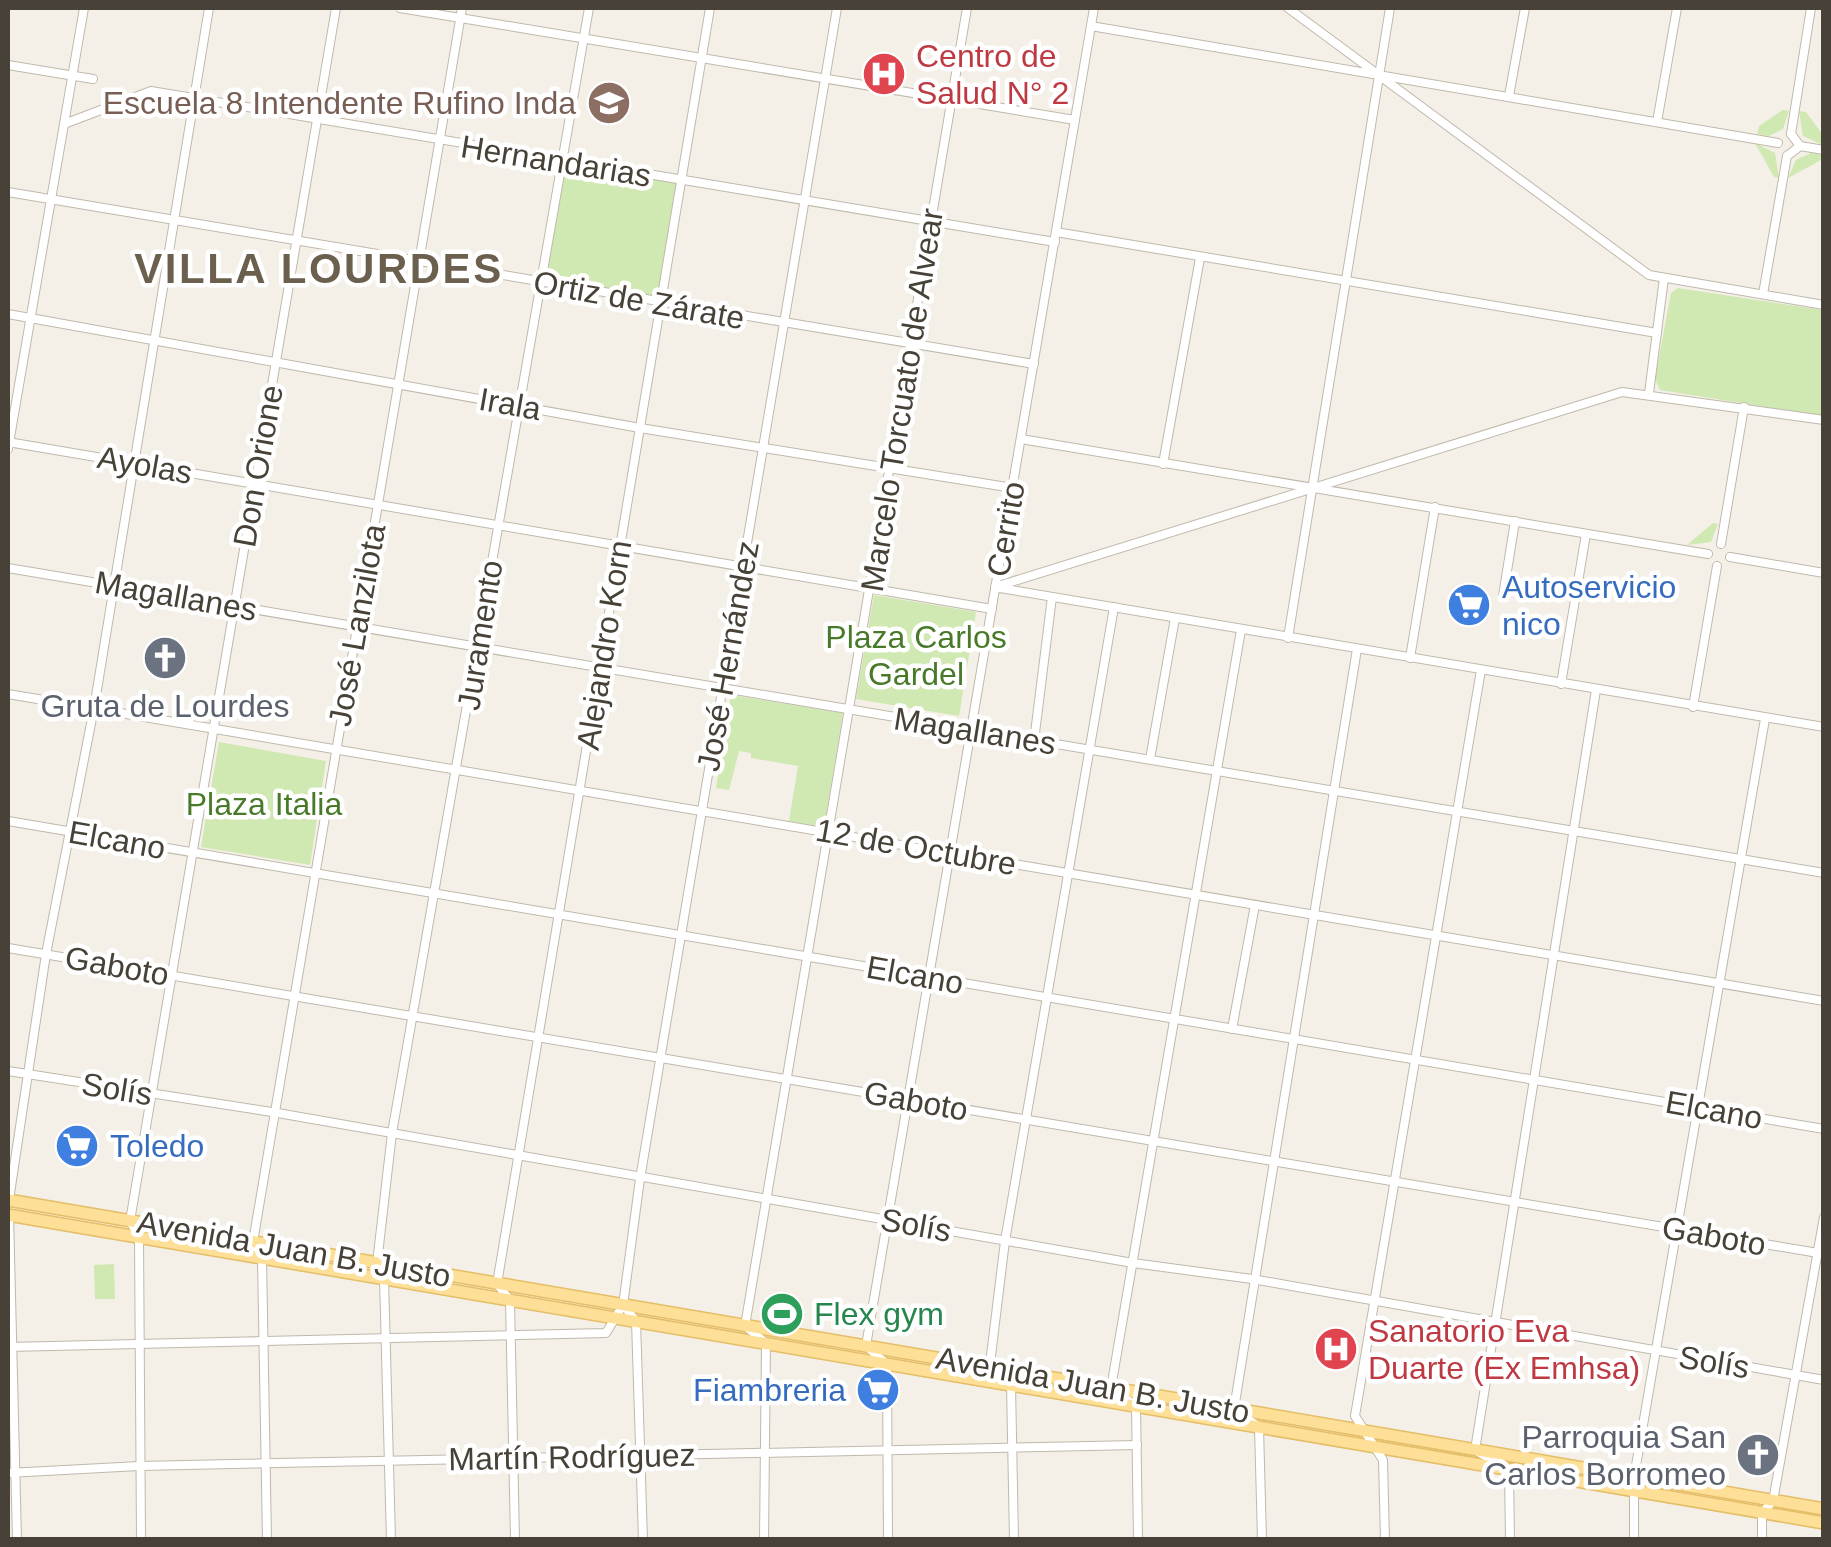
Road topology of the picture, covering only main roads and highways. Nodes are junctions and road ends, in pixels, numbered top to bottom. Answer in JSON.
{"nodes":[{"id":1,"x":8,"y":1200,"type":"edge"},
{"id":2,"x":8,"y":1215,"type":"edge"},
{"id":3,"x":1012,"y":1378,"type":"junction"},
{"id":4,"x":1824,"y":1509,"type":"edge"},
{"id":5,"x":1824,"y":1523,"type":"edge"}],
"edges":[{"from":1,"to":3,"type":"main road","name":"Avenida Juan B. Justo"},
{"from":2,"to":3,"type":"main road","name":"Avenida Juan B. Justo"},
{"from":3,"to":4,"type":"main road","name":"Avenida Juan B. Justo"},
{"from":3,"to":5,"type":"main road","name":"Avenida Juan B. Justo"}]}
